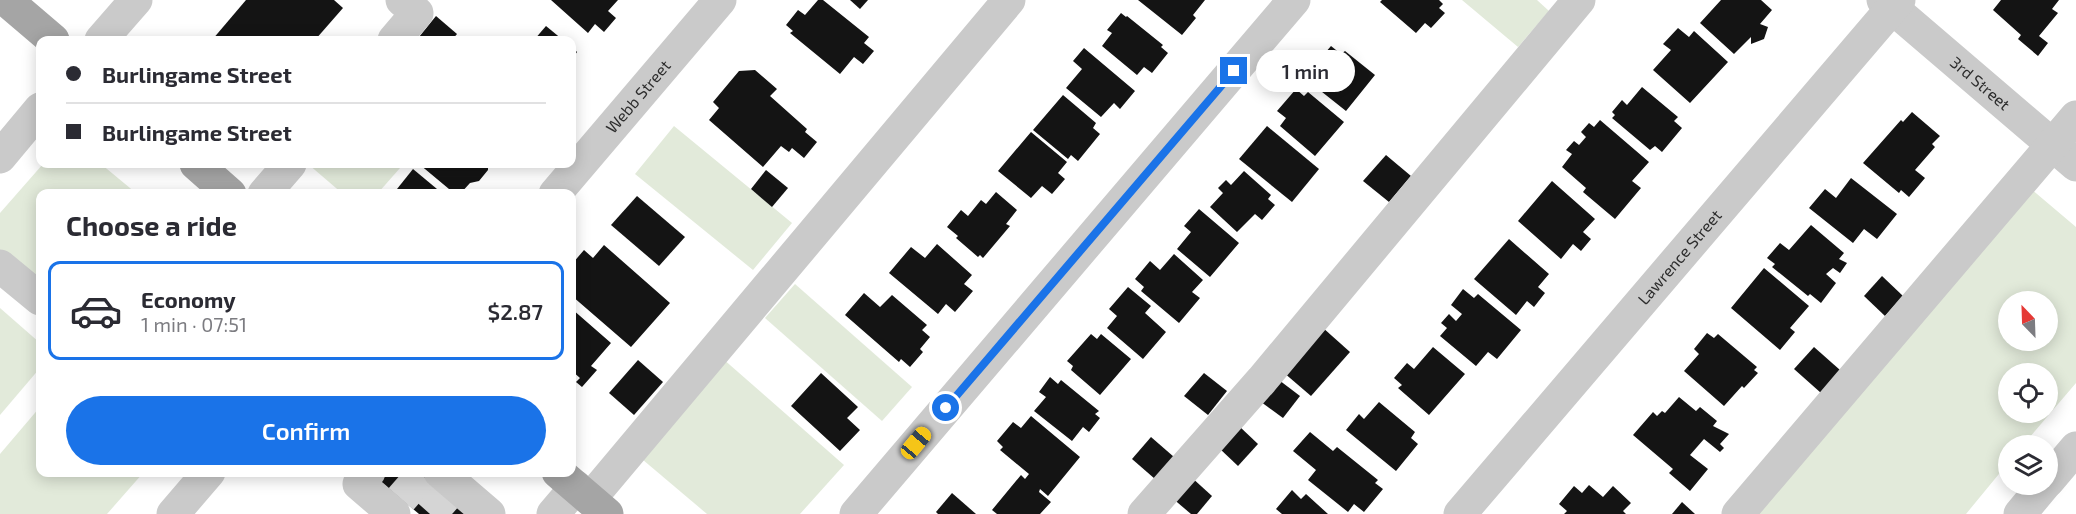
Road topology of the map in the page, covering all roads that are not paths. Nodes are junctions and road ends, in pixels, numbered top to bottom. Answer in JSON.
{"nodes":[{"id":1,"x":6,"y":0,"type":"edge"},
{"id":2,"x":136,"y":0,"type":"edge"},
{"id":3,"x":402,"y":0,"type":"edge"},
{"id":4,"x":720,"y":0,"type":"edge"},
{"id":5,"x":1009,"y":0,"type":"edge"},
{"id":6,"x":1294,"y":0,"type":"edge"},
{"id":7,"x":1579,"y":0,"type":"edge"},
{"id":8,"x":1891,"y":3,"type":"edge"},
{"id":9,"x":48,"y":36,"type":"edge"},
{"id":10,"x":104,"y":36,"type":"edge"},
{"id":11,"x":397,"y":36,"type":"edge"},
{"id":12,"x":36,"y":114,"type":"edge"},
{"id":13,"x":2076,"y":117,"type":"edge"},
{"id":14,"x":2064,"y":155,"type":"edge"},
{"id":15,"x":0,"y":157,"type":"edge"},
{"id":16,"x":201,"y":168,"type":"edge"},
{"id":17,"x":287,"y":168,"type":"edge"},
{"id":18,"x":224,"y":189,"type":"edge"},
{"id":19,"x":268,"y":189,"type":"edge"},
{"id":20,"x":559,"y":189,"type":"edge"},
{"id":21,"x":0,"y":266,"type":"edge"},
{"id":22,"x":36,"y":296,"type":"edge"},
{"id":23,"x":2076,"y":448,"type":"edge"},
{"id":24,"x":2058,"y":469,"type":"edge"},
{"id":25,"x":204,"y":477,"type":"edge"},
{"id":26,"x":365,"y":477,"type":"edge"},
{"id":27,"x":438,"y":480,"type":"edge"},
{"id":28,"x":583,"y":493,"type":"edge"},
{"id":29,"x":2036,"y":495,"type":"edge"},
{"id":30,"x":395,"y":508,"type":"edge"},
{"id":31,"x":482,"y":512,"type":"edge"},
{"id":32,"x":173,"y":514,"type":"edge"},
{"id":33,"x":553,"y":514,"type":"edge"},
{"id":34,"x":856,"y":514,"type":"edge"},
{"id":35,"x":1144,"y":514,"type":"edge"},
{"id":36,"x":1461,"y":514,"type":"edge"},
{"id":37,"x":1738,"y":514,"type":"edge"},
{"id":38,"x":2020,"y":514,"type":"edge"}],
"edges":[{"from":1,"to":9,"type":"main road"},
{"from":2,"to":10,"type":"street"},
{"from":3,"to":11,"type":"street"},
{"from":4,"to":20,"type":"street","name":"Webb Street"},
{"from":5,"to":28,"type":"street"},
{"from":6,"to":34,"type":"street"},
{"from":7,"to":35,"type":"street"},
{"from":8,"to":14,"type":"street","name":"3rd Street"},
{"from":8,"to":36,"type":"street","name":"Lawrence Street"},
{"from":12,"to":15,"type":"street"},
{"from":13,"to":14,"type":"street"},
{"from":14,"to":37,"type":"street"},
{"from":16,"to":18,"type":"main road"},
{"from":17,"to":19,"type":"street"},
{"from":21,"to":22,"type":"street"},
{"from":23,"to":24,"type":"street"},
{"from":25,"to":32,"type":"street"},
{"from":26,"to":30,"type":"street"},
{"from":27,"to":31,"type":"street"},
{"from":28,"to":33,"type":"street"},
{"from":29,"to":38,"type":"street"}]}
